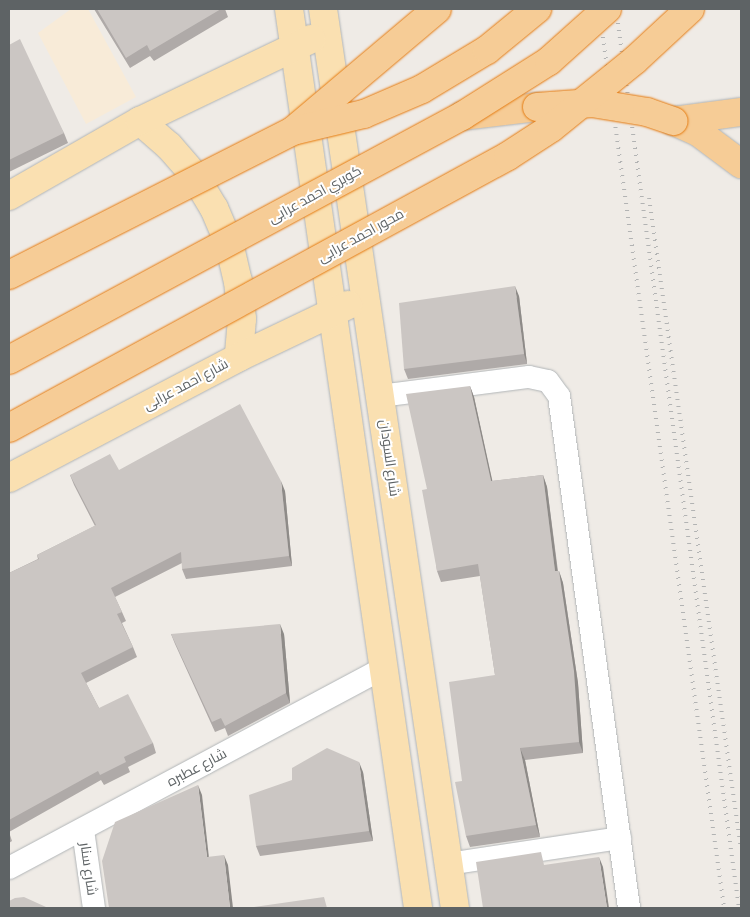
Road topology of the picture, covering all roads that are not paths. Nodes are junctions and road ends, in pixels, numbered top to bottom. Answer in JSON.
{"nodes":[{"id":1,"x":289,"y":9,"type":"edge"},
{"id":2,"x":437,"y":9,"type":"edge"},
{"id":3,"x":537,"y":9,"type":"edge"},
{"id":4,"x":607,"y":9,"type":"edge"},
{"id":5,"x":690,"y":9,"type":"edge"},
{"id":6,"x":325,"y":21,"type":"edge"},
{"id":7,"x":295,"y":46,"type":"junction"},
{"id":8,"x":741,"y":112,"type":"edge"},
{"id":9,"x":462,"y":116,"type":"junction"},
{"id":10,"x":673,"y":120,"type":"junction"},
{"id":11,"x":140,"y":121,"type":"junction"},
{"id":12,"x":292,"y":131,"type":"junction"},
{"id":13,"x":741,"y":164,"type":"edge"},
{"id":14,"x":9,"y":196,"type":"edge"},
{"id":15,"x":9,"y":275,"type":"edge"},
{"id":16,"x":366,"y":297,"type":"junction"},
{"id":17,"x":332,"y":312,"type":"junction"},
{"id":18,"x":239,"y":357,"type":"junction"},
{"id":19,"x":9,"y":360,"type":"edge"},
{"id":20,"x":380,"y":396,"type":"junction"},
{"id":21,"x":9,"y":428,"type":"edge"},
{"id":22,"x":9,"y":478,"type":"edge"},
{"id":23,"x":386,"y":668,"type":"junction"},
{"id":24,"x":83,"y":830,"type":"junction"},
{"id":25,"x":620,"y":838,"type":"junction"},
{"id":26,"x":448,"y":864,"type":"junction"},
{"id":27,"x":9,"y":868,"type":"edge"},
{"id":28,"x":94,"y":908,"type":"edge"},
{"id":29,"x":418,"y":908,"type":"edge"},
{"id":30,"x":455,"y":908,"type":"edge"},
{"id":31,"x":629,"y":908,"type":"edge"}],
"edges":[{"from":1,"to":7,"type":"main road"},
{"from":2,"to":12,"type":"highway","bridge":true},
{"from":3,"to":12,"type":"highway","bridge":true},
{"from":4,"to":9,"type":"highway","name":"كوبري احمد عرابى","bridge":true},
{"from":5,"to":21,"type":"highway","name":"محور احمد عرابى","bridge":true},
{"from":6,"to":7,"type":"main road"},
{"from":6,"to":16,"type":"main road","name":"شارع السودان"},
{"from":7,"to":11,"type":"main road"},
{"from":7,"to":17,"type":"main road"},
{"from":8,"to":10,"type":"highway"},
{"from":9,"to":10,"type":"highway","bridge":true},
{"from":9,"to":19,"type":"highway","name":"كوبري احمد عرابى","bridge":true},
{"from":10,"to":13,"type":"highway"},
{"from":11,"to":14,"type":"main road"},
{"from":11,"to":18,"type":"main road"},
{"from":12,"to":15,"type":"highway","bridge":true},
{"from":16,"to":17,"type":"main road","name":"شارع احمد عرابى"},
{"from":16,"to":20,"type":"main road","name":"شارع السودان"},
{"from":17,"to":18,"type":"main road","name":"شارع احمد عرابى"},
{"from":17,"to":23,"type":"main road"},
{"from":18,"to":22,"type":"main road","name":"شارع احمد عرابى"},
{"from":20,"to":25,"type":"street"},
{"from":20,"to":26,"type":"main road","name":"شارع السودان"},
{"from":23,"to":24,"type":"street","name":"شارع عطبره"},
{"from":23,"to":29,"type":"main road"},
{"from":24,"to":27,"type":"street","name":"شارع عطبره"},
{"from":24,"to":28,"type":"street","name":"شارع سنار"},
{"from":25,"to":26,"type":"street"},
{"from":25,"to":31,"type":"street"},
{"from":26,"to":30,"type":"main road","name":"شارع السودان"}]}
